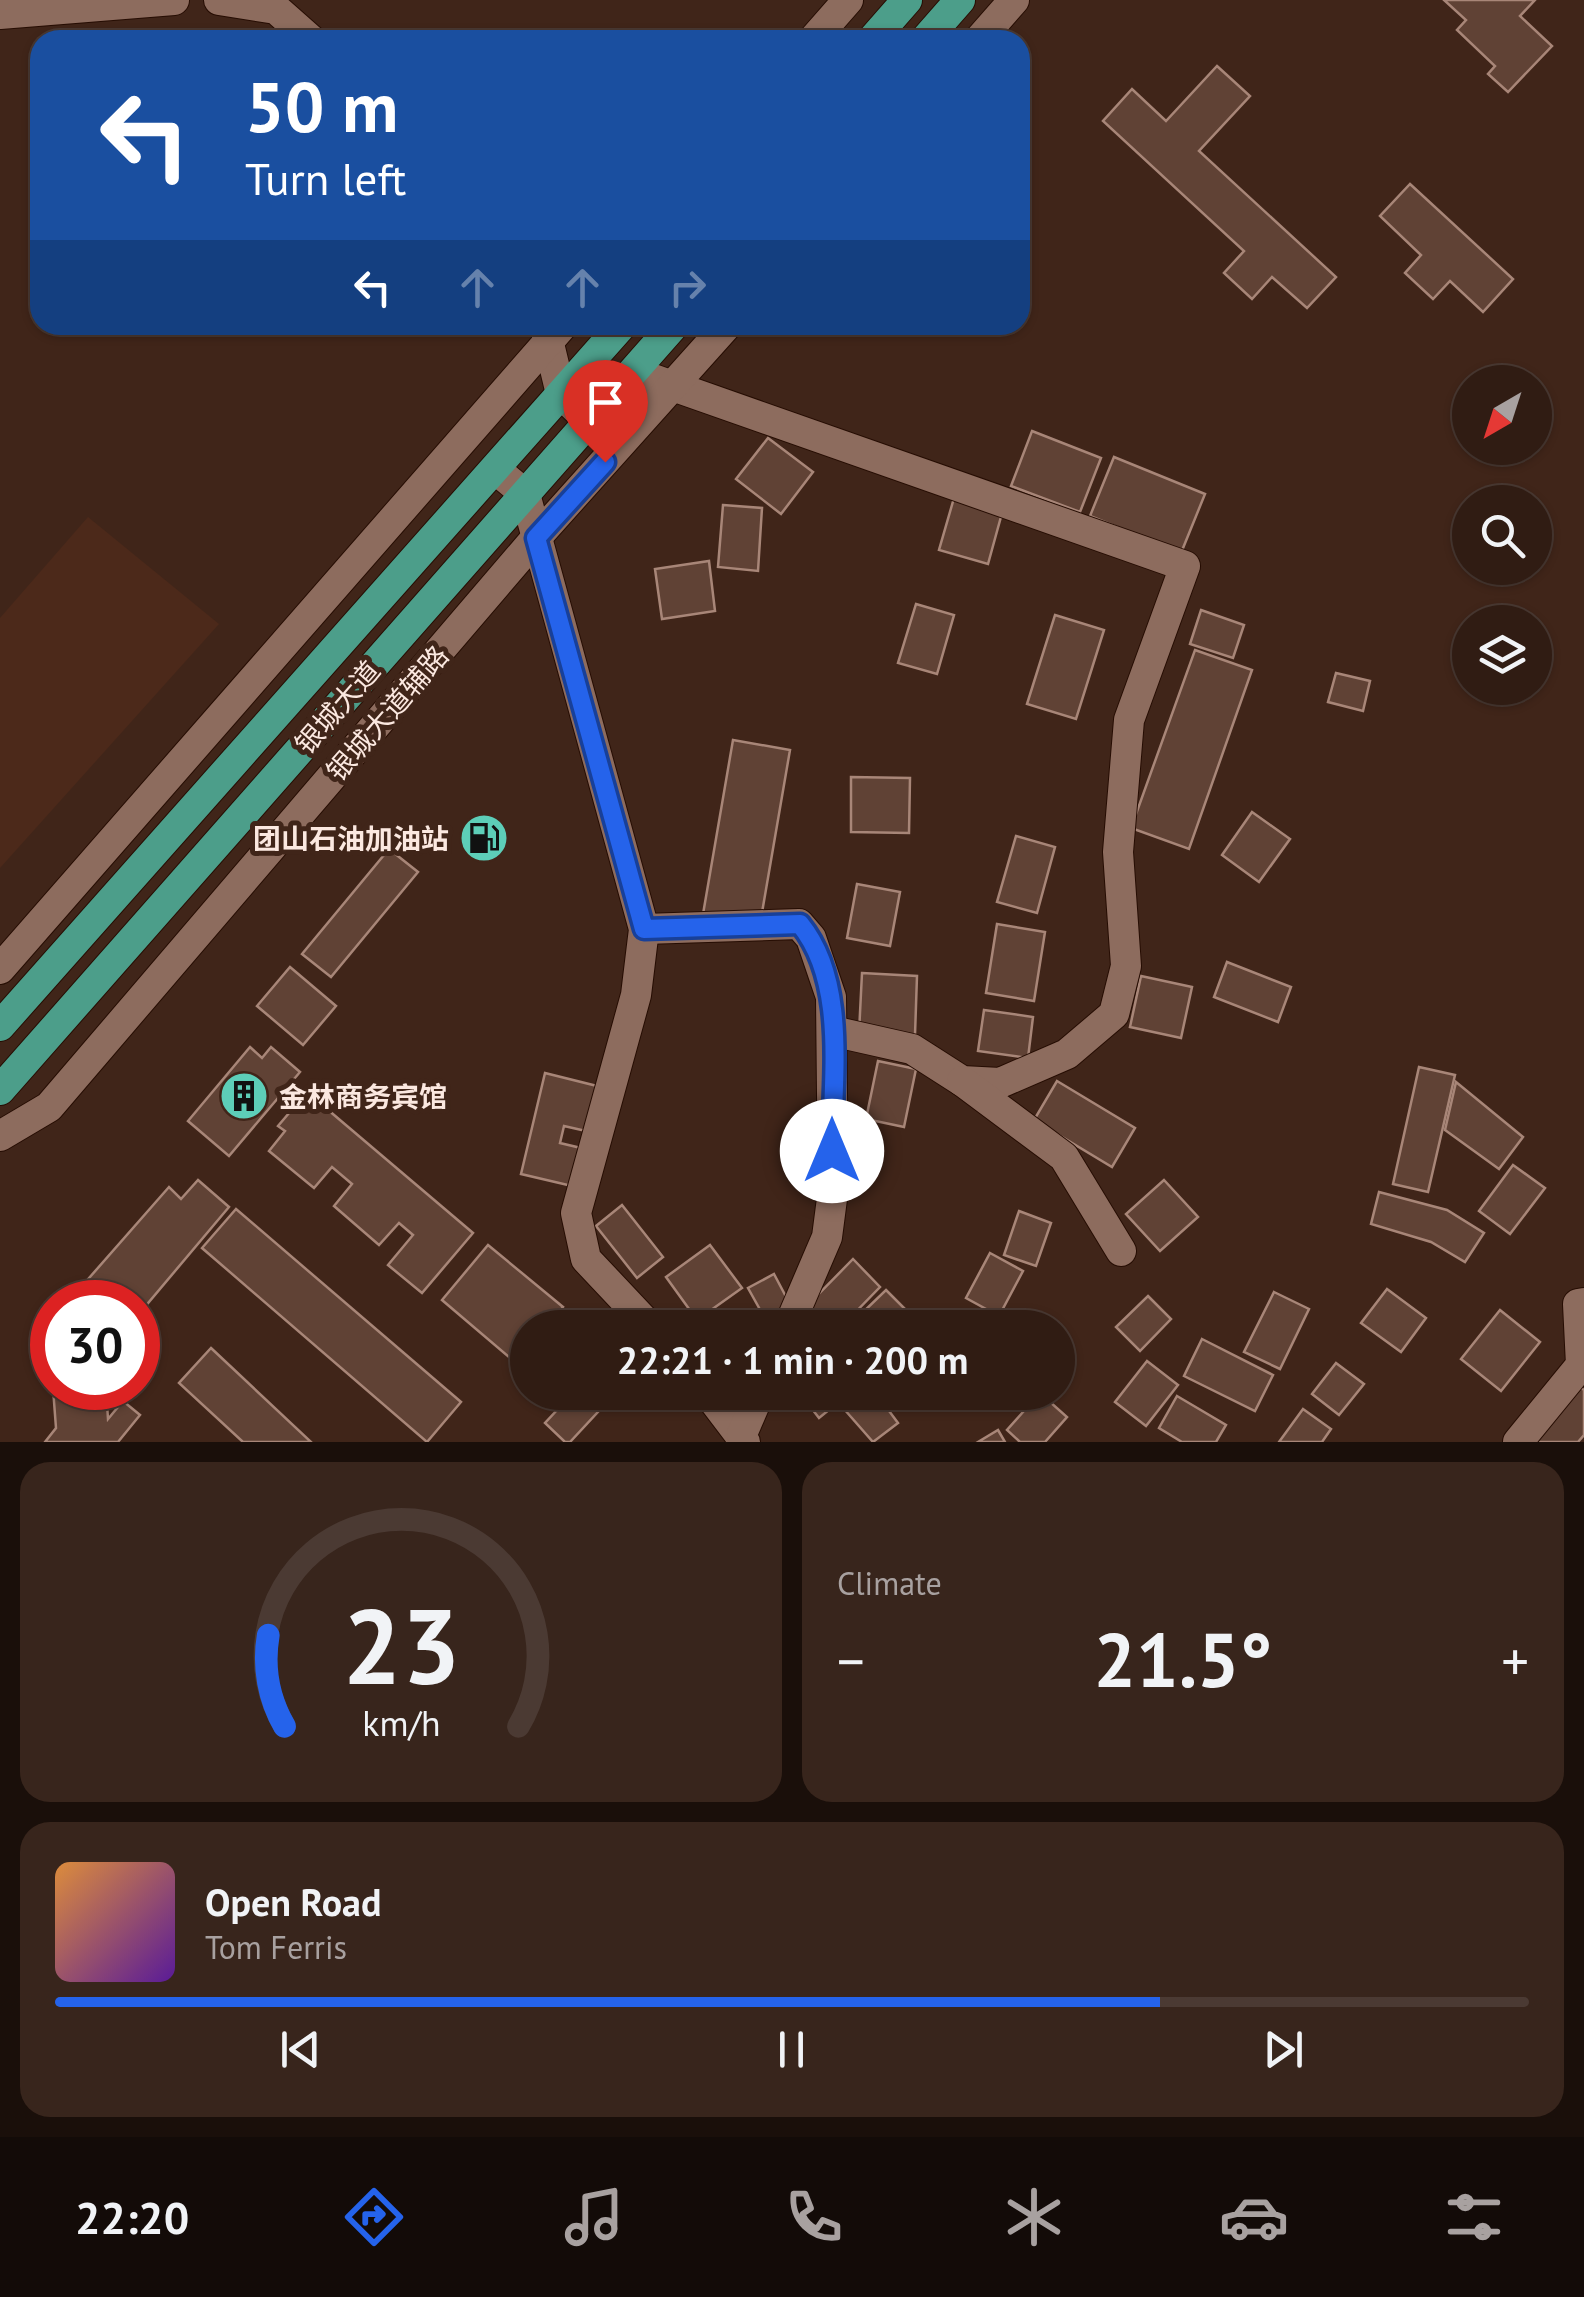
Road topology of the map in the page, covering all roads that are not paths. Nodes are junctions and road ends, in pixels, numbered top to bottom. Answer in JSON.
{"nodes":[{"id":1,"x":174,"y":0,"type":"edge"},
{"id":2,"x":219,"y":0,"type":"edge"},
{"id":3,"x":848,"y":0,"type":"edge"},
{"id":4,"x":907,"y":0,"type":"edge"},
{"id":5,"x":960,"y":0,"type":"edge"},
{"id":6,"x":1014,"y":0,"type":"edge"},
{"id":7,"x":0,"y":14,"type":"edge"},
{"id":8,"x":300,"y":30,"type":"edge"},
{"id":9,"x":822,"y":30,"type":"edge"},
{"id":10,"x":881,"y":30,"type":"edge"},
{"id":11,"x":934,"y":30,"type":"edge"},
{"id":12,"x":988,"y":30,"type":"edge"},
{"id":13,"x":549,"y":335,"type":"edge"},
{"id":14,"x":553,"y":335,"type":"edge"},
{"id":15,"x":613,"y":335,"type":"edge"},
{"id":16,"x":665,"y":335,"type":"edge"},
{"id":17,"x":718,"y":335,"type":"edge"},
{"id":18,"x":633,"y":372,"type":"junction"},
{"id":19,"x":674,"y":386,"type":"junction"},
{"id":20,"x":561,"y":394,"type":"junction"},
{"id":21,"x":589,"y":420,"type":"junction"},
{"id":22,"x":495,"y":469,"type":"junction"},
{"id":23,"x":525,"y":494,"type":"junction"},
{"id":24,"x":536,"y":538,"type":"junction"},
{"id":25,"x":644,"y":929,"type":"junction"},
{"id":26,"x":0,"y":969,"type":"edge"},
{"id":27,"x":0,"y":1026,"type":"edge"},
{"id":28,"x":832,"y":1031,"type":"junction"},
{"id":29,"x":962,"y":1081,"type":"junction"},
{"id":30,"x":0,"y":1090,"type":"edge"},
{"id":31,"x":0,"y":1136,"type":"edge"},
{"id":32,"x":1122,"y":1251,"type":"dead end"},
{"id":33,"x":1584,"y":1303,"type":"edge"},
{"id":34,"x":634,"y":1310,"type":"edge"},
{"id":35,"x":796,"y":1310,"type":"edge"},
{"id":36,"x":721,"y":1410,"type":"edge"},
{"id":37,"x":754,"y":1410,"type":"edge"},
{"id":38,"x":744,"y":1438,"type":"edge"},
{"id":39,"x":1518,"y":1442,"type":"edge"}],
"edges":[{"from":1,"to":7,"type":"street"},
{"from":2,"to":8,"type":"street"},
{"from":3,"to":9,"type":"street"},
{"from":4,"to":10,"type":"main road"},
{"from":5,"to":11,"type":"main road"},
{"from":6,"to":12,"type":"street"},
{"from":13,"to":26,"type":"street"},
{"from":14,"to":20,"type":"street"},
{"from":15,"to":20,"type":"main road","name":"银城大道"},
{"from":16,"to":18,"type":"main road","name":"银城大道"},
{"from":17,"to":19,"type":"street","name":"银城大道辅路"},
{"from":18,"to":19,"type":"street"},
{"from":18,"to":21,"type":"main road","name":"银城大道"},
{"from":19,"to":24,"type":"street","name":"银城大道辅路"},
{"from":19,"to":29,"type":"street"},
{"from":20,"to":21,"type":"street"},
{"from":20,"to":22,"type":"main road","name":"银城大道"},
{"from":21,"to":23,"type":"main road","name":"银城大道"},
{"from":22,"to":23,"type":"street"},
{"from":22,"to":27,"type":"main road","name":"银城大道"},
{"from":23,"to":24,"type":"street"},
{"from":23,"to":30,"type":"main road","name":"银城大道"},
{"from":24,"to":25,"type":"street"},
{"from":24,"to":31,"type":"street","name":"银城大道辅路"},
{"from":25,"to":28,"type":"street"},
{"from":25,"to":34,"type":"street"},
{"from":28,"to":29,"type":"street"},
{"from":28,"to":35,"type":"street"},
{"from":29,"to":32,"type":"street"},
{"from":33,"to":39,"type":"street"},
{"from":36,"to":38,"type":"street"},
{"from":37,"to":38,"type":"street"}]}
